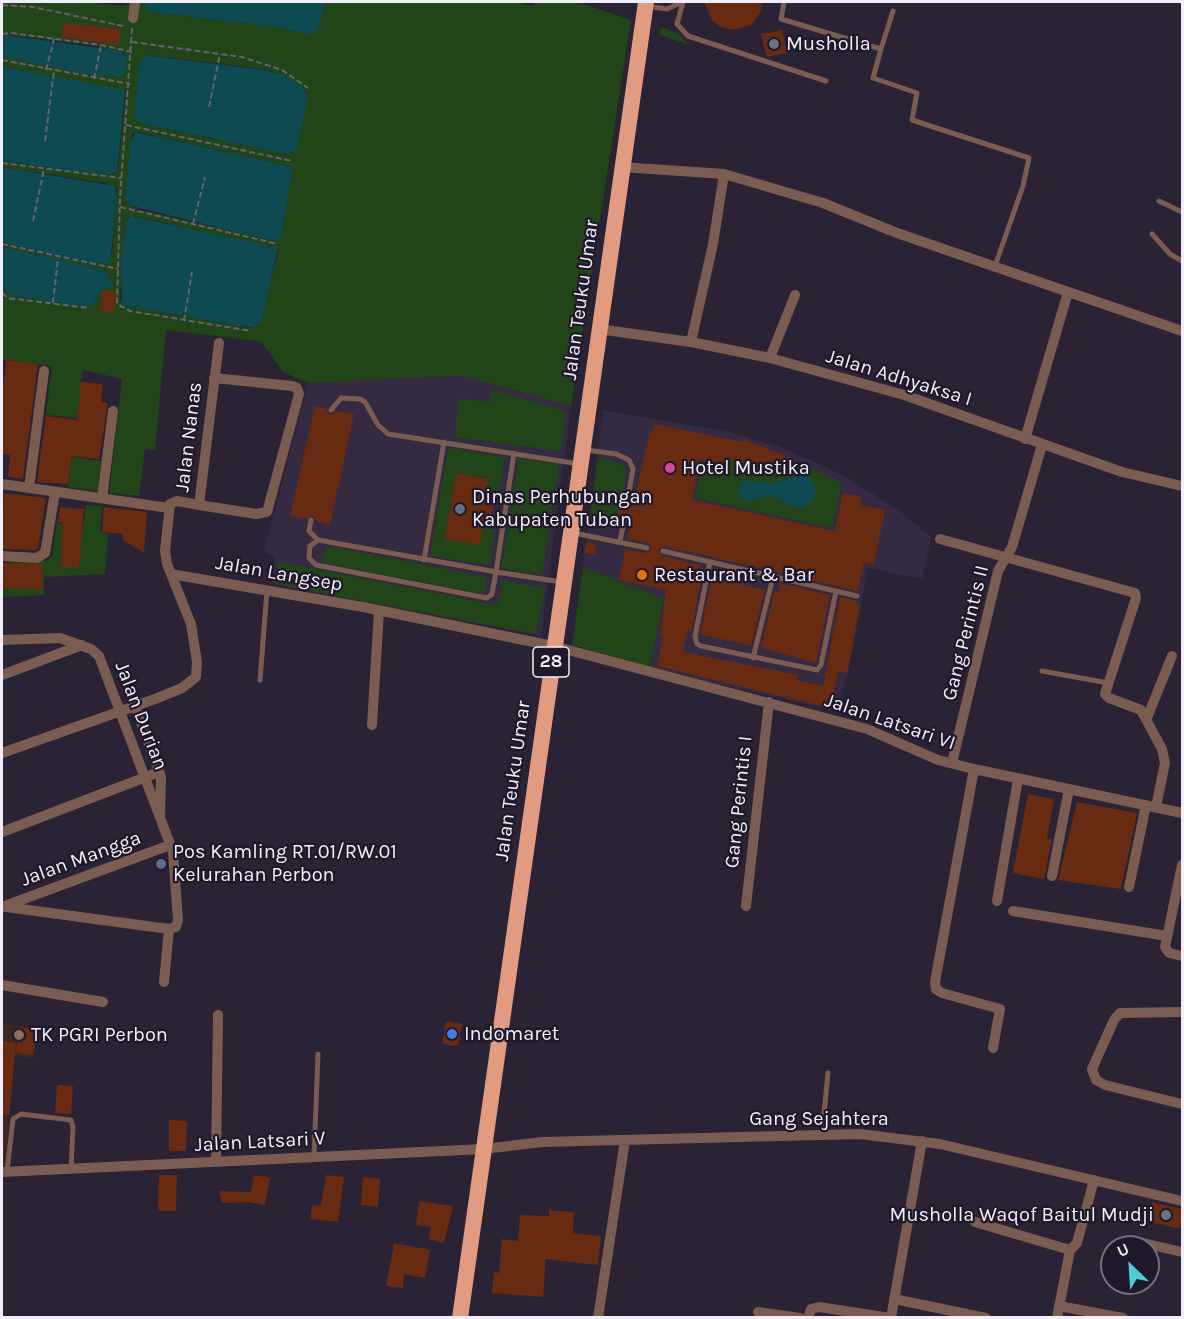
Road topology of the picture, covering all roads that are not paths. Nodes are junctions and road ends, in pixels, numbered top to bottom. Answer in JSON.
{"nodes":[{"id":1,"x":135,"y":2,"type":"edge"},
{"id":2,"x":682,"y":2,"type":"edge"},
{"id":3,"x":784,"y":2,"type":"edge"},
{"id":4,"x":646,"y":4,"type":"edge"},
{"id":5,"x":893,"y":10,"type":"dead end"},
{"id":6,"x":132,"y":23,"type":"road end"},
{"id":7,"x":881,"y":49,"type":"junction"},
{"id":8,"x":826,"y":81,"type":"dead end"},
{"id":9,"x":621,"y":167,"type":"junction"},
{"id":10,"x":724,"y":174,"type":"junction"},
{"id":11,"x":1159,"y":201,"type":"dead end"},
{"id":12,"x":1182,"y":212,"type":"edge"},
{"id":13,"x":1152,"y":234,"type":"dead end"},
{"id":14,"x":1182,"y":261,"type":"edge"},
{"id":15,"x":995,"y":266,"type":"junction"},
{"id":16,"x":1068,"y":292,"type":"junction"},
{"id":17,"x":795,"y":295,"type":"dead end"},
{"id":18,"x":598,"y":329,"type":"junction"},
{"id":19,"x":1182,"y":331,"type":"edge"},
{"id":20,"x":691,"y":342,"type":"junction"},
{"id":21,"x":219,"y":344,"type":"dead end"},
{"id":22,"x":770,"y":358,"type":"junction"},
{"id":23,"x":44,"y":371,"type":"dead end"},
{"id":24,"x":214,"y":378,"type":"junction"},
{"id":25,"x":331,"y":410,"type":"dead end"},
{"id":26,"x":113,"y":411,"type":"dead end"},
{"id":27,"x":1025,"y":439,"type":"junction"},
{"id":28,"x":444,"y":442,"type":"junction"},
{"id":29,"x":1042,"y":445,"type":"junction"},
{"id":30,"x":514,"y":453,"type":"junction"},
{"id":31,"x":580,"y":457,"type":"junction"},
{"id":32,"x":2,"y":484,"type":"edge"},
{"id":33,"x":1182,"y":486,"type":"edge"},
{"id":34,"x":29,"y":488,"type":"junction"},
{"id":35,"x":55,"y":492,"type":"junction"},
{"id":36,"x":628,"y":496,"type":"dead end"},
{"id":37,"x":102,"y":498,"type":"junction"},
{"id":38,"x":199,"y":505,"type":"junction"},
{"id":39,"x":169,"y":508,"type":"junction"},
{"id":40,"x":310,"y":520,"type":"dead end"},
{"id":41,"x":624,"y":521,"type":"dead end"},
{"id":42,"x":570,"y":532,"type":"junction"},
{"id":43,"x":940,"y":539,"type":"dead end"},
{"id":44,"x":318,"y":540,"type":"junction"},
{"id":45,"x":620,"y":541,"type":"junction"},
{"id":46,"x":647,"y":548,"type":"dead end"},
{"id":47,"x":663,"y":551,"type":"dead end"},
{"id":48,"x":2,"y":556,"type":"edge"},
{"id":49,"x":1006,"y":557,"type":"junction"},
{"id":50,"x":424,"y":560,"type":"junction"},
{"id":51,"x":710,"y":562,"type":"junction"},
{"id":52,"x":496,"y":572,"type":"junction"},
{"id":53,"x":171,"y":574,"type":"junction"},
{"id":54,"x":773,"y":577,"type":"junction"},
{"id":55,"x":562,"y":582,"type":"junction"},
{"id":56,"x":267,"y":590,"type":"junction"},
{"id":57,"x":836,"y":591,"type":"junction"},
{"id":58,"x":857,"y":596,"type":"dead end"},
{"id":59,"x":379,"y":611,"type":"junction"},
{"id":60,"x":2,"y":640,"type":"edge"},
{"id":61,"x":82,"y":645,"type":"junction"},
{"id":62,"x":553,"y":646,"type":"junction"},
{"id":63,"x":753,"y":657,"type":"junction"},
{"id":64,"x":1172,"y":657,"type":"dead end"},
{"id":65,"x":1042,"y":671,"type":"dead end"},
{"id":66,"x":2,"y":675,"type":"edge"},
{"id":67,"x":260,"y":680,"type":"dead end"},
{"id":68,"x":1108,"y":683,"type":"junction"},
{"id":69,"x":769,"y":702,"type":"junction"},
{"id":70,"x":135,"y":706,"type":"junction"},
{"id":71,"x":121,"y":711,"type":"junction"},
{"id":72,"x":1147,"y":718,"type":"junction"},
{"id":73,"x":372,"y":725,"type":"dead end"},
{"id":74,"x":2,"y":753,"type":"edge"},
{"id":75,"x":952,"y":763,"type":"junction"},
{"id":76,"x":974,"y":769,"type":"junction"},
{"id":77,"x":159,"y":772,"type":"junction"},
{"id":78,"x":146,"y":777,"type":"junction"},
{"id":79,"x":1018,"y":779,"type":"junction"},
{"id":80,"x":1069,"y":789,"type":"junction"},
{"id":81,"x":1151,"y":806,"type":"junction"},
{"id":82,"x":1182,"y":813,"type":"edge"},
{"id":83,"x":160,"y":817,"type":"junction"},
{"id":84,"x":2,"y":832,"type":"edge"},
{"id":85,"x":170,"y":845,"type":"junction"},
{"id":86,"x":1182,"y":865,"type":"edge"},
{"id":87,"x":1052,"y":876,"type":"dead end"},
{"id":88,"x":1130,"y":887,"type":"dead end"},
{"id":89,"x":997,"y":902,"type":"dead end"},
{"id":90,"x":746,"y":906,"type":"dead end"},
{"id":91,"x":3,"y":907,"type":"edge"},
{"id":92,"x":1013,"y":911,"type":"dead end"},
{"id":93,"x":170,"y":929,"type":"junction"},
{"id":94,"x":1167,"y":936,"type":"junction"},
{"id":95,"x":1182,"y":956,"type":"edge"},
{"id":96,"x":164,"y":982,"type":"dead end"},
{"id":97,"x":2,"y":985,"type":"edge"},
{"id":98,"x":103,"y":1002,"type":"dead end"},
{"id":99,"x":1182,"y":1012,"type":"edge"},
{"id":100,"x":218,"y":1015,"type":"dead end"},
{"id":101,"x":993,"y":1048,"type":"dead end"},
{"id":102,"x":318,"y":1054,"type":"dead end"},
{"id":103,"x":828,"y":1073,"type":"dead end"},
{"id":104,"x":1182,"y":1104,"type":"edge"},
{"id":105,"x":822,"y":1134,"type":"junction"},
{"id":106,"x":625,"y":1140,"type":"junction"},
{"id":107,"x":922,"y":1141,"type":"junction"},
{"id":108,"x":484,"y":1149,"type":"junction"},
{"id":109,"x":314,"y":1157,"type":"junction"},
{"id":110,"x":216,"y":1162,"type":"junction"},
{"id":111,"x":71,"y":1169,"type":"junction"},
{"id":112,"x":4,"y":1172,"type":"edge"},
{"id":113,"x":1094,"y":1180,"type":"junction"},
{"id":114,"x":1182,"y":1201,"type":"edge"},
{"id":115,"x":975,"y":1222,"type":"dead end"},
{"id":116,"x":1160,"y":1247,"type":"edge"},
{"id":117,"x":1070,"y":1250,"type":"junction"},
{"id":118,"x":1182,"y":1252,"type":"edge"},
{"id":119,"x":894,"y":1299,"type":"junction"},
{"id":120,"x":758,"y":1311,"type":"edge"},
{"id":121,"x":1058,"y":1312,"type":"edge"},
{"id":122,"x":936,"y":1313,"type":"edge"},
{"id":123,"x":460,"y":1317,"type":"edge"},
{"id":124,"x":598,"y":1317,"type":"edge"},
{"id":125,"x":800,"y":1317,"type":"edge"},
{"id":126,"x":808,"y":1317,"type":"edge"},
{"id":127,"x":891,"y":1317,"type":"edge"},
{"id":128,"x":986,"y":1317,"type":"edge"},
{"id":129,"x":1123,"y":1317,"type":"edge"}],
"edges":[{"from":1,"to":6,"type":"street"},
{"from":2,"to":4,"type":"lane"},
{"from":2,"to":8,"type":"lane"},
{"from":3,"to":7,"type":"lane"},
{"from":4,"to":9,"type":"highway","name":"Jalan Teuku Umar","number":"28"},
{"from":5,"to":7,"type":"lane"},
{"from":7,"to":15,"type":"lane"},
{"from":9,"to":10,"type":"street"},
{"from":9,"to":18,"type":"highway","name":"Jalan Teuku Umar","number":"28"},
{"from":10,"to":15,"type":"street"},
{"from":10,"to":20,"type":"street"},
{"from":11,"to":12,"type":"lane"},
{"from":13,"to":14,"type":"lane"},
{"from":15,"to":16,"type":"street"},
{"from":16,"to":19,"type":"street"},
{"from":16,"to":27,"type":"street"},
{"from":17,"to":22,"type":"street"},
{"from":18,"to":20,"type":"street","name":"Jalan Adhyaksa I"},
{"from":18,"to":31,"type":"highway","name":"Jalan Teuku Umar","number":"28"},
{"from":20,"to":22,"type":"street","name":"Jalan Adhyaksa I"},
{"from":21,"to":24,"type":"street","name":"Jalan Nanas"},
{"from":22,"to":27,"type":"street","name":"Jalan Adhyaksa I"},
{"from":23,"to":34,"type":"street"},
{"from":24,"to":38,"type":"street","name":"Jalan Nanas"},
{"from":24,"to":38,"type":"street"},
{"from":25,"to":28,"type":"lane"},
{"from":26,"to":37,"type":"street"},
{"from":27,"to":29,"type":"street","name":"Jalan Adhyaksa I"},
{"from":28,"to":30,"type":"lane"},
{"from":28,"to":50,"type":"lane"},
{"from":29,"to":33,"type":"street","name":"Jalan Adhyaksa I"},
{"from":29,"to":49,"type":"street","name":"Gang Perintis II"},
{"from":30,"to":31,"type":"lane"},
{"from":30,"to":52,"type":"lane"},
{"from":31,"to":36,"type":"lane"},
{"from":31,"to":42,"type":"highway","name":"Jalan Teuku Umar","number":"28"},
{"from":32,"to":34,"type":"street"},
{"from":34,"to":35,"type":"street"},
{"from":35,"to":37,"type":"street"},
{"from":35,"to":48,"type":"street"},
{"from":37,"to":39,"type":"street"},
{"from":38,"to":39,"type":"street","name":"Jalan Nanas"},
{"from":39,"to":53,"type":"street","name":"Jalan Nanas"},
{"from":40,"to":44,"type":"lane"},
{"from":41,"to":45,"type":"lane"},
{"from":42,"to":45,"type":"lane"},
{"from":42,"to":55,"type":"highway","name":"Jalan Teuku Umar","number":"28"},
{"from":43,"to":49,"type":"street"},
{"from":44,"to":50,"type":"lane"},
{"from":44,"to":52,"type":"lane"},
{"from":45,"to":46,"type":"lane"},
{"from":47,"to":51,"type":"lane"},
{"from":49,"to":68,"type":"street"},
{"from":49,"to":75,"type":"street","name":"Gang Perintis II"},
{"from":50,"to":52,"type":"lane"},
{"from":51,"to":54,"type":"lane"},
{"from":51,"to":63,"type":"lane"},
{"from":52,"to":55,"type":"lane"},
{"from":53,"to":56,"type":"street","name":"Jalan Langsep"},
{"from":53,"to":70,"type":"street"},
{"from":54,"to":57,"type":"lane"},
{"from":54,"to":63,"type":"lane"},
{"from":55,"to":62,"type":"highway","name":"Jalan Teuku Umar","number":"28"},
{"from":56,"to":59,"type":"street","name":"Jalan Langsep"},
{"from":56,"to":67,"type":"lane"},
{"from":57,"to":58,"type":"lane"},
{"from":57,"to":63,"type":"lane"},
{"from":59,"to":62,"type":"street","name":"Jalan Langsep"},
{"from":59,"to":73,"type":"street"},
{"from":60,"to":61,"type":"street","name":"Jalan Durian"},
{"from":61,"to":66,"type":"street"},
{"from":61,"to":71,"type":"street","name":"Jalan Durian"},
{"from":62,"to":69,"type":"street","name":"Jalan Latsari VI"},
{"from":62,"to":108,"type":"highway","name":"Jalan Teuku Umar","number":"28"},
{"from":64,"to":72,"type":"street"},
{"from":65,"to":68,"type":"lane"},
{"from":68,"to":72,"type":"street"},
{"from":69,"to":75,"type":"street","name":"Jalan Latsari VI"},
{"from":69,"to":90,"type":"street","name":"Gang Perintis I"},
{"from":70,"to":71,"type":"street"},
{"from":70,"to":77,"type":"street","name":"Jalan Durian"},
{"from":71,"to":74,"type":"street"},
{"from":71,"to":78,"type":"street","name":"Jalan Durian"},
{"from":72,"to":81,"type":"street"},
{"from":75,"to":76,"type":"street","name":"Jalan Latsari VI"},
{"from":76,"to":79,"type":"street","name":"Jalan Latsari VI"},
{"from":76,"to":101,"type":"street"},
{"from":77,"to":78,"type":"street"},
{"from":77,"to":83,"type":"street","name":"Jalan Durian"},
{"from":78,"to":83,"type":"street","name":"Jalan Durian"},
{"from":78,"to":84,"type":"street"},
{"from":79,"to":80,"type":"street","name":"Jalan Latsari VI"},
{"from":79,"to":89,"type":"street"},
{"from":80,"to":81,"type":"street","name":"Jalan Latsari VI"},
{"from":80,"to":87,"type":"street"},
{"from":81,"to":82,"type":"street","name":"Jalan Latsari VI"},
{"from":81,"to":88,"type":"street"},
{"from":83,"to":85,"type":"street","name":"Jalan Durian"},
{"from":85,"to":91,"type":"street","name":"Jalan Mangga"},
{"from":85,"to":93,"type":"street","name":"Jalan Durian"},
{"from":86,"to":94,"type":"street"},
{"from":91,"to":93,"type":"street","name":"Jalan Mangga"},
{"from":92,"to":94,"type":"street"},
{"from":93,"to":96,"type":"street"},
{"from":94,"to":95,"type":"street"},
{"from":97,"to":98,"type":"street"},
{"from":99,"to":104,"type":"street"},
{"from":100,"to":110,"type":"street"},
{"from":102,"to":109,"type":"lane"},
{"from":103,"to":105,"type":"lane"},
{"from":105,"to":106,"type":"street","name":"Gang Sejahtera"},
{"from":105,"to":107,"type":"street","name":"Gang Sejahtera"},
{"from":106,"to":108,"type":"street","name":"Gang Sejahtera"},
{"from":106,"to":124,"type":"street"},
{"from":107,"to":113,"type":"street","name":"Gang Sejahtera"},
{"from":107,"to":119,"type":"street"},
{"from":108,"to":109,"type":"street","name":"Jalan Latsari V"},
{"from":108,"to":123,"type":"highway","name":"Jalan Teuku Umar","number":"28"},
{"from":109,"to":110,"type":"street","name":"Jalan Latsari V"},
{"from":110,"to":111,"type":"street","name":"Jalan Latsari V"},
{"from":111,"to":112,"type":"street","name":"Jalan Latsari V"},
{"from":111,"to":112,"type":"lane"},
{"from":113,"to":114,"type":"street","name":"Gang Sejahtera"},
{"from":113,"to":117,"type":"street"},
{"from":115,"to":117,"type":"street"},
{"from":116,"to":118,"type":"street"},
{"from":117,"to":121,"type":"street"},
{"from":119,"to":122,"type":"street"},
{"from":119,"to":127,"type":"street"},
{"from":120,"to":125,"type":"street"},
{"from":121,"to":129,"type":"street"},
{"from":122,"to":128,"type":"street"},
{"from":126,"to":127,"type":"street"}]}
